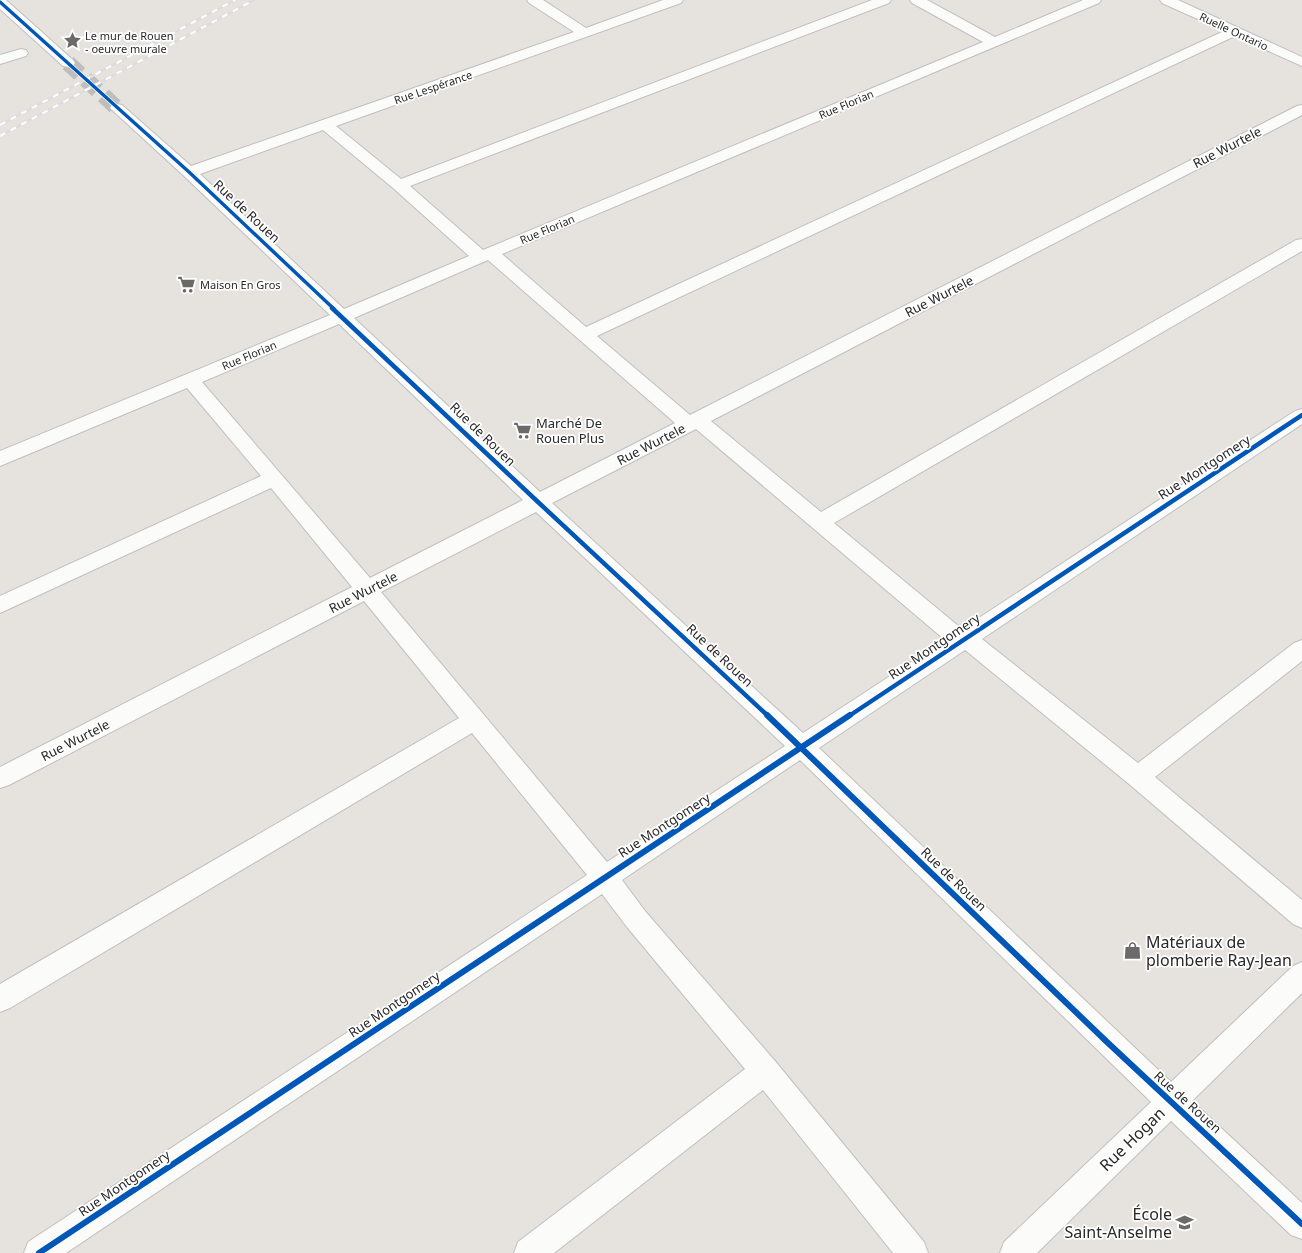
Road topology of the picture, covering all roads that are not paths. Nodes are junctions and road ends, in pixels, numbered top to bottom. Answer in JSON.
{"nodes":[{"id":1,"x":534,"y":0,"type":"edge"},
{"id":2,"x":676,"y":0,"type":"edge"},
{"id":3,"x":884,"y":0,"type":"edge"},
{"id":4,"x":917,"y":0,"type":"edge"},
{"id":5,"x":1094,"y":0,"type":"edge"},
{"id":6,"x":1167,"y":0,"type":"edge"},
{"id":7,"x":0,"y":2,"type":"edge"},
{"id":8,"x":1235,"y":31,"type":"junction"},
{"id":9,"x":585,"y":33,"type":"junction"},
{"id":10,"x":994,"y":42,"type":"junction"},
{"id":11,"x":21,"y":53,"type":"dead end"},
{"id":12,"x":0,"y":60,"type":"edge"},
{"id":13,"x":1302,"y":62,"type":"edge"},
{"id":14,"x":68,"y":63,"type":"tunnel mouth"},
{"id":15,"x":117,"y":108,"type":"tunnel mouth"},
{"id":16,"x":1302,"y":109,"type":"edge"},
{"id":17,"x":326,"y":125,"type":"junction"},
{"id":18,"x":189,"y":172,"type":"junction"},
{"id":19,"x":399,"y":185,"type":"junction"},
{"id":20,"x":1302,"y":244,"type":"edge"},
{"id":21,"x":486,"y":255,"type":"junction"},
{"id":22,"x":343,"y":316,"type":"junction"},
{"id":23,"x":584,"y":335,"type":"junction"},
{"id":24,"x":190,"y":380,"type":"junction"},
{"id":25,"x":1302,"y":415,"type":"edge"},
{"id":26,"x":693,"y":423,"type":"junction"},
{"id":27,"x":0,"y":459,"type":"edge"},
{"id":28,"x":274,"y":478,"type":"junction"},
{"id":29,"x":538,"y":502,"type":"junction"},
{"id":30,"x":820,"y":522,"type":"junction"},
{"id":31,"x":366,"y":590,"type":"junction"},
{"id":32,"x":0,"y":605,"type":"edge"},
{"id":33,"x":964,"y":639,"type":"junction"},
{"id":34,"x":1302,"y":649,"type":"edge"},
{"id":35,"x":475,"y":720,"type":"junction"},
{"id":36,"x":802,"y":747,"type":"junction"},
{"id":37,"x":1138,"y":777,"type":"junction"},
{"id":38,"x":0,"y":778,"type":"edge"},
{"id":39,"x":604,"y":877,"type":"junction"},
{"id":40,"x":1302,"y":916,"type":"edge"},
{"id":41,"x":1302,"y":975,"type":"edge"},
{"id":42,"x":0,"y":999,"type":"edge"},
{"id":43,"x":765,"y":1071,"type":"junction"},
{"id":44,"x":1170,"y":1101,"type":"junction"},
{"id":45,"x":1302,"y":1224,"type":"edge"},
{"id":46,"x":39,"y":1253,"type":"edge"},
{"id":47,"x":529,"y":1253,"type":"edge"},
{"id":48,"x":913,"y":1253,"type":"edge"},
{"id":49,"x":1015,"y":1253,"type":"edge"}],
"edges":[{"from":1,"to":9,"type":"street"},
{"from":2,"to":9,"type":"street","name":"Rue Lespérance"},
{"from":3,"to":19,"type":"street"},
{"from":4,"to":10,"type":"street"},
{"from":5,"to":10,"type":"street","name":"Rue Florian"},
{"from":6,"to":8,"type":"street","name":"Ruelle Ontario"},
{"from":7,"to":14,"type":"street"},
{"from":8,"to":13,"type":"street","name":"Ruelle Ontario"},
{"from":8,"to":23,"type":"street"},
{"from":9,"to":17,"type":"street","name":"Rue Lespérance"},
{"from":10,"to":21,"type":"street","name":"Rue Florian"},
{"from":11,"to":12,"type":"street"},
{"from":15,"to":18,"type":"street","name":"Rue de Rouen"},
{"from":16,"to":26,"type":"street","name":"Rue Wurtele"},
{"from":17,"to":18,"type":"street","name":"Rue Lespérance"},
{"from":17,"to":19,"type":"street"},
{"from":18,"to":22,"type":"street","name":"Rue de Rouen"},
{"from":19,"to":21,"type":"street"},
{"from":20,"to":30,"type":"street"},
{"from":21,"to":22,"type":"street","name":"Rue Florian"},
{"from":21,"to":23,"type":"street"},
{"from":22,"to":24,"type":"street","name":"Rue Florian"},
{"from":22,"to":29,"type":"street","name":"Rue de Rouen"},
{"from":23,"to":26,"type":"street"},
{"from":24,"to":27,"type":"street","name":"Rue Florian"},
{"from":24,"to":28,"type":"street"},
{"from":25,"to":33,"type":"street","name":"Rue Montgomery"},
{"from":26,"to":29,"type":"street","name":"Rue Wurtele"},
{"from":26,"to":30,"type":"street"},
{"from":28,"to":31,"type":"street"},
{"from":28,"to":32,"type":"street"},
{"from":29,"to":31,"type":"street","name":"Rue Wurtele"},
{"from":29,"to":36,"type":"street","name":"Rue de Rouen"},
{"from":30,"to":33,"type":"street"},
{"from":31,"to":35,"type":"street"},
{"from":31,"to":38,"type":"street","name":"Rue Wurtele"},
{"from":33,"to":36,"type":"street","name":"Rue Montgomery"},
{"from":33,"to":37,"type":"street"},
{"from":34,"to":37,"type":"street"},
{"from":35,"to":39,"type":"street"},
{"from":35,"to":42,"type":"street"},
{"from":36,"to":39,"type":"street","name":"Rue Montgomery"},
{"from":36,"to":44,"type":"street","name":"Rue de Rouen"},
{"from":37,"to":40,"type":"street"},
{"from":39,"to":43,"type":"street"},
{"from":39,"to":46,"type":"street","name":"Rue Montgomery"},
{"from":41,"to":44,"type":"street","name":"Rue Hogan"},
{"from":43,"to":47,"type":"street"},
{"from":43,"to":48,"type":"street"},
{"from":44,"to":45,"type":"street","name":"Rue de Rouen"},
{"from":44,"to":49,"type":"street","name":"Rue Hogan"}]}
